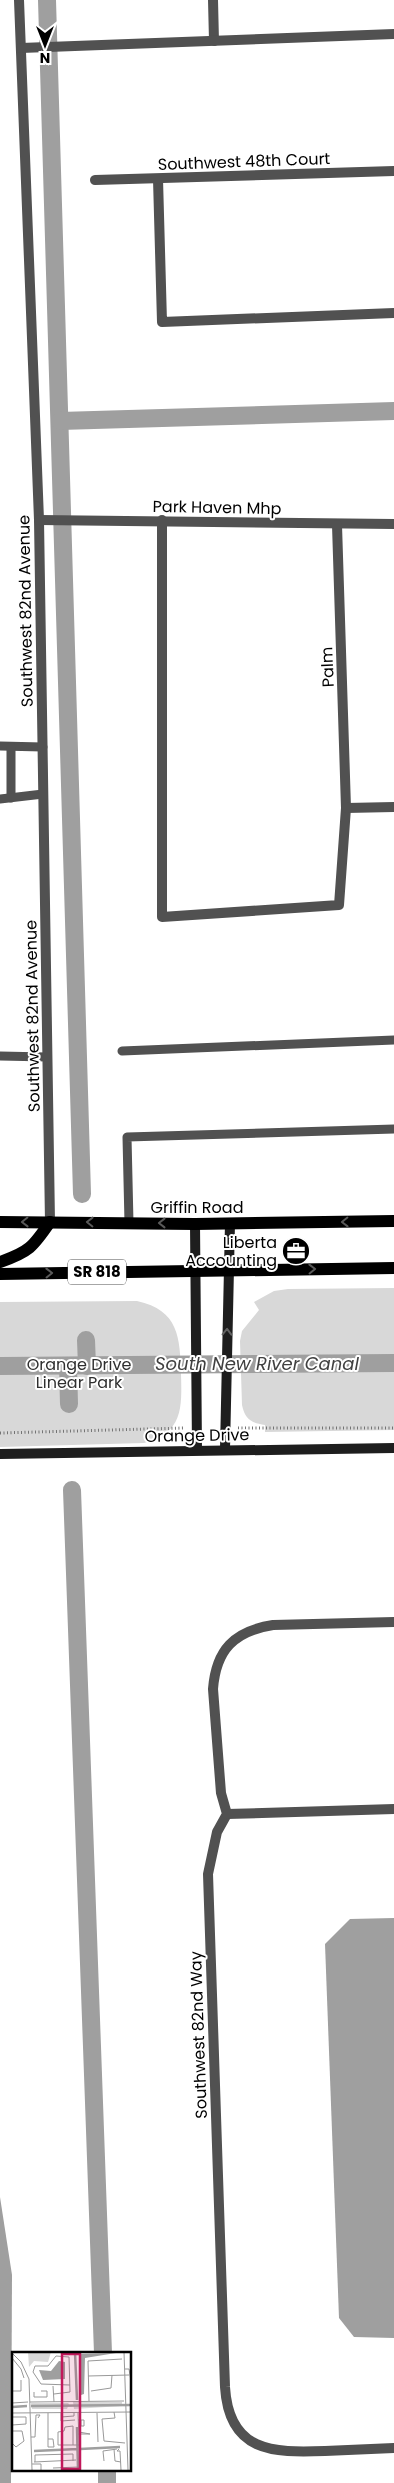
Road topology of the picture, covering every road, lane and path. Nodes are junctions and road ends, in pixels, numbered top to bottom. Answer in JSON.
{"nodes":[{"id":1,"x":19,"y":0,"type":"edge"},
{"id":2,"x":213,"y":0,"type":"edge"},
{"id":3,"x":394,"y":34,"type":"edge"},
{"id":4,"x":214,"y":41,"type":"junction"},
{"id":5,"x":21,"y":48,"type":"junction"},
{"id":6,"x":394,"y":172,"type":"edge"},
{"id":7,"x":158,"y":179,"type":"junction"},
{"id":8,"x":95,"y":180,"type":"dead end"},
{"id":9,"x":394,"y":313,"type":"edge"},
{"id":10,"x":40,"y":520,"type":"junction"},
{"id":11,"x":162,"y":520,"type":"junction"},
{"id":12,"x":337,"y":524,"type":"junction"},
{"id":13,"x":394,"y":524,"type":"edge"},
{"id":14,"x":0,"y":746,"type":"edge"},
{"id":15,"x":11,"y":747,"type":"junction"},
{"id":16,"x":43,"y":747,"type":"junction"},
{"id":17,"x":43,"y":794,"type":"junction"},
{"id":18,"x":11,"y":798,"type":"junction"},
{"id":19,"x":0,"y":799,"type":"edge"},
{"id":20,"x":346,"y":808,"type":"junction"},
{"id":21,"x":394,"y":808,"type":"edge"},
{"id":22,"x":394,"y":1040,"type":"edge"},
{"id":23,"x":122,"y":1050,"type":"dead end"},
{"id":24,"x":0,"y":1056,"type":"edge"},
{"id":25,"x":47,"y":1057,"type":"junction"},
{"id":26,"x":394,"y":1130,"type":"edge"},
{"id":27,"x":394,"y":1221,"type":"edge"},
{"id":28,"x":0,"y":1222,"type":"edge"},
{"id":29,"x":50,"y":1222,"type":"junction"},
{"id":30,"x":129,"y":1223,"type":"junction"},
{"id":31,"x":230,"y":1223,"type":"junction"},
{"id":32,"x":195,"y":1224,"type":"junction"},
{"id":33,"x":0,"y":1262,"type":"edge"},
{"id":34,"x":394,"y":1268,"type":"edge"},
{"id":35,"x":228,"y":1270,"type":"junction"},
{"id":36,"x":195,"y":1271,"type":"junction"},
{"id":37,"x":0,"y":1274,"type":"edge"},
{"id":38,"x":170,"y":1428,"type":"dead end"},
{"id":39,"x":248,"y":1428,"type":"dead end"},
{"id":40,"x":394,"y":1428,"type":"edge"},
{"id":41,"x":0,"y":1433,"type":"edge"},
{"id":42,"x":394,"y":1448,"type":"edge"},
{"id":43,"x":226,"y":1449,"type":"junction"},
{"id":44,"x":197,"y":1450,"type":"junction"},
{"id":45,"x":0,"y":1454,"type":"edge"},
{"id":46,"x":394,"y":1622,"type":"edge"},
{"id":47,"x":394,"y":1809,"type":"edge"},
{"id":48,"x":227,"y":1814,"type":"junction"},
{"id":49,"x":394,"y":2448,"type":"edge"}],
"edges":[{"from":1,"to":5,"type":"street","name":"Southwest 82nd Avenue"},
{"from":2,"to":4,"type":"street"},
{"from":3,"to":4,"type":"street"},
{"from":4,"to":5,"type":"street"},
{"from":5,"to":10,"type":"street","name":"Southwest 82nd Avenue"},
{"from":6,"to":7,"type":"street","name":"Southwest 48th Court"},
{"from":7,"to":8,"type":"street","name":"Southwest 48th Court"},
{"from":7,"to":9,"type":"street"},
{"from":10,"to":11,"type":"street","name":"Park Haven Mhp"},
{"from":10,"to":16,"type":"street","name":"Southwest 82nd Avenue"},
{"from":11,"to":12,"type":"street","name":"Park Haven Mhp"},
{"from":11,"to":20,"type":"street","name":"Palm"},
{"from":12,"to":13,"type":"street","name":"Park Haven Mhp"},
{"from":12,"to":20,"type":"street","name":"Palm"},
{"from":14,"to":15,"type":"lane"},
{"from":15,"to":16,"type":"lane"},
{"from":15,"to":18,"type":"lane"},
{"from":16,"to":17,"type":"street","name":"Southwest 82nd Avenue"},
{"from":17,"to":18,"type":"lane"},
{"from":17,"to":25,"type":"street","name":"Southwest 82nd Avenue"},
{"from":18,"to":19,"type":"lane"},
{"from":20,"to":21,"type":"street"},
{"from":22,"to":23,"type":"lane"},
{"from":24,"to":25,"type":"lane"},
{"from":25,"to":29,"type":"street","name":"Southwest 82nd Avenue"},
{"from":26,"to":30,"type":"lane"},
{"from":27,"to":31,"type":"main road","name":"Griffin Road","one_way":true},
{"from":29,"to":28,"type":"main road","name":"Griffin Road","one_way":true},
{"from":30,"to":29,"type":"main road","name":"Griffin Road","one_way":true},
{"from":29,"to":33,"type":"main road"},
{"from":32,"to":30,"type":"main road","name":"Griffin Road","one_way":true},
{"from":31,"to":32,"type":"main road","name":"Griffin Road"},
{"from":31,"to":35,"type":"street"},
{"from":32,"to":36,"type":"street"},
{"from":35,"to":34,"type":"main road","number":"SR 818","one_way":true},
{"from":35,"to":36,"type":"main road","number":"SR 818"},
{"from":43,"to":35,"type":"street","one_way":true},
{"from":37,"to":36,"type":"main road","number":"SR 818","one_way":true},
{"from":36,"to":44,"type":"street"},
{"from":38,"to":41,"type":"path"},
{"from":39,"to":40,"type":"path"},
{"from":42,"to":43,"type":"street","name":"Orange Drive"},
{"from":43,"to":44,"type":"street","name":"Orange Drive"},
{"from":44,"to":45,"type":"street","name":"Orange Drive"},
{"from":46,"to":48,"type":"street"},
{"from":47,"to":48,"type":"street"},
{"from":48,"to":49,"type":"street","name":"Southwest 82nd Way"}]}
